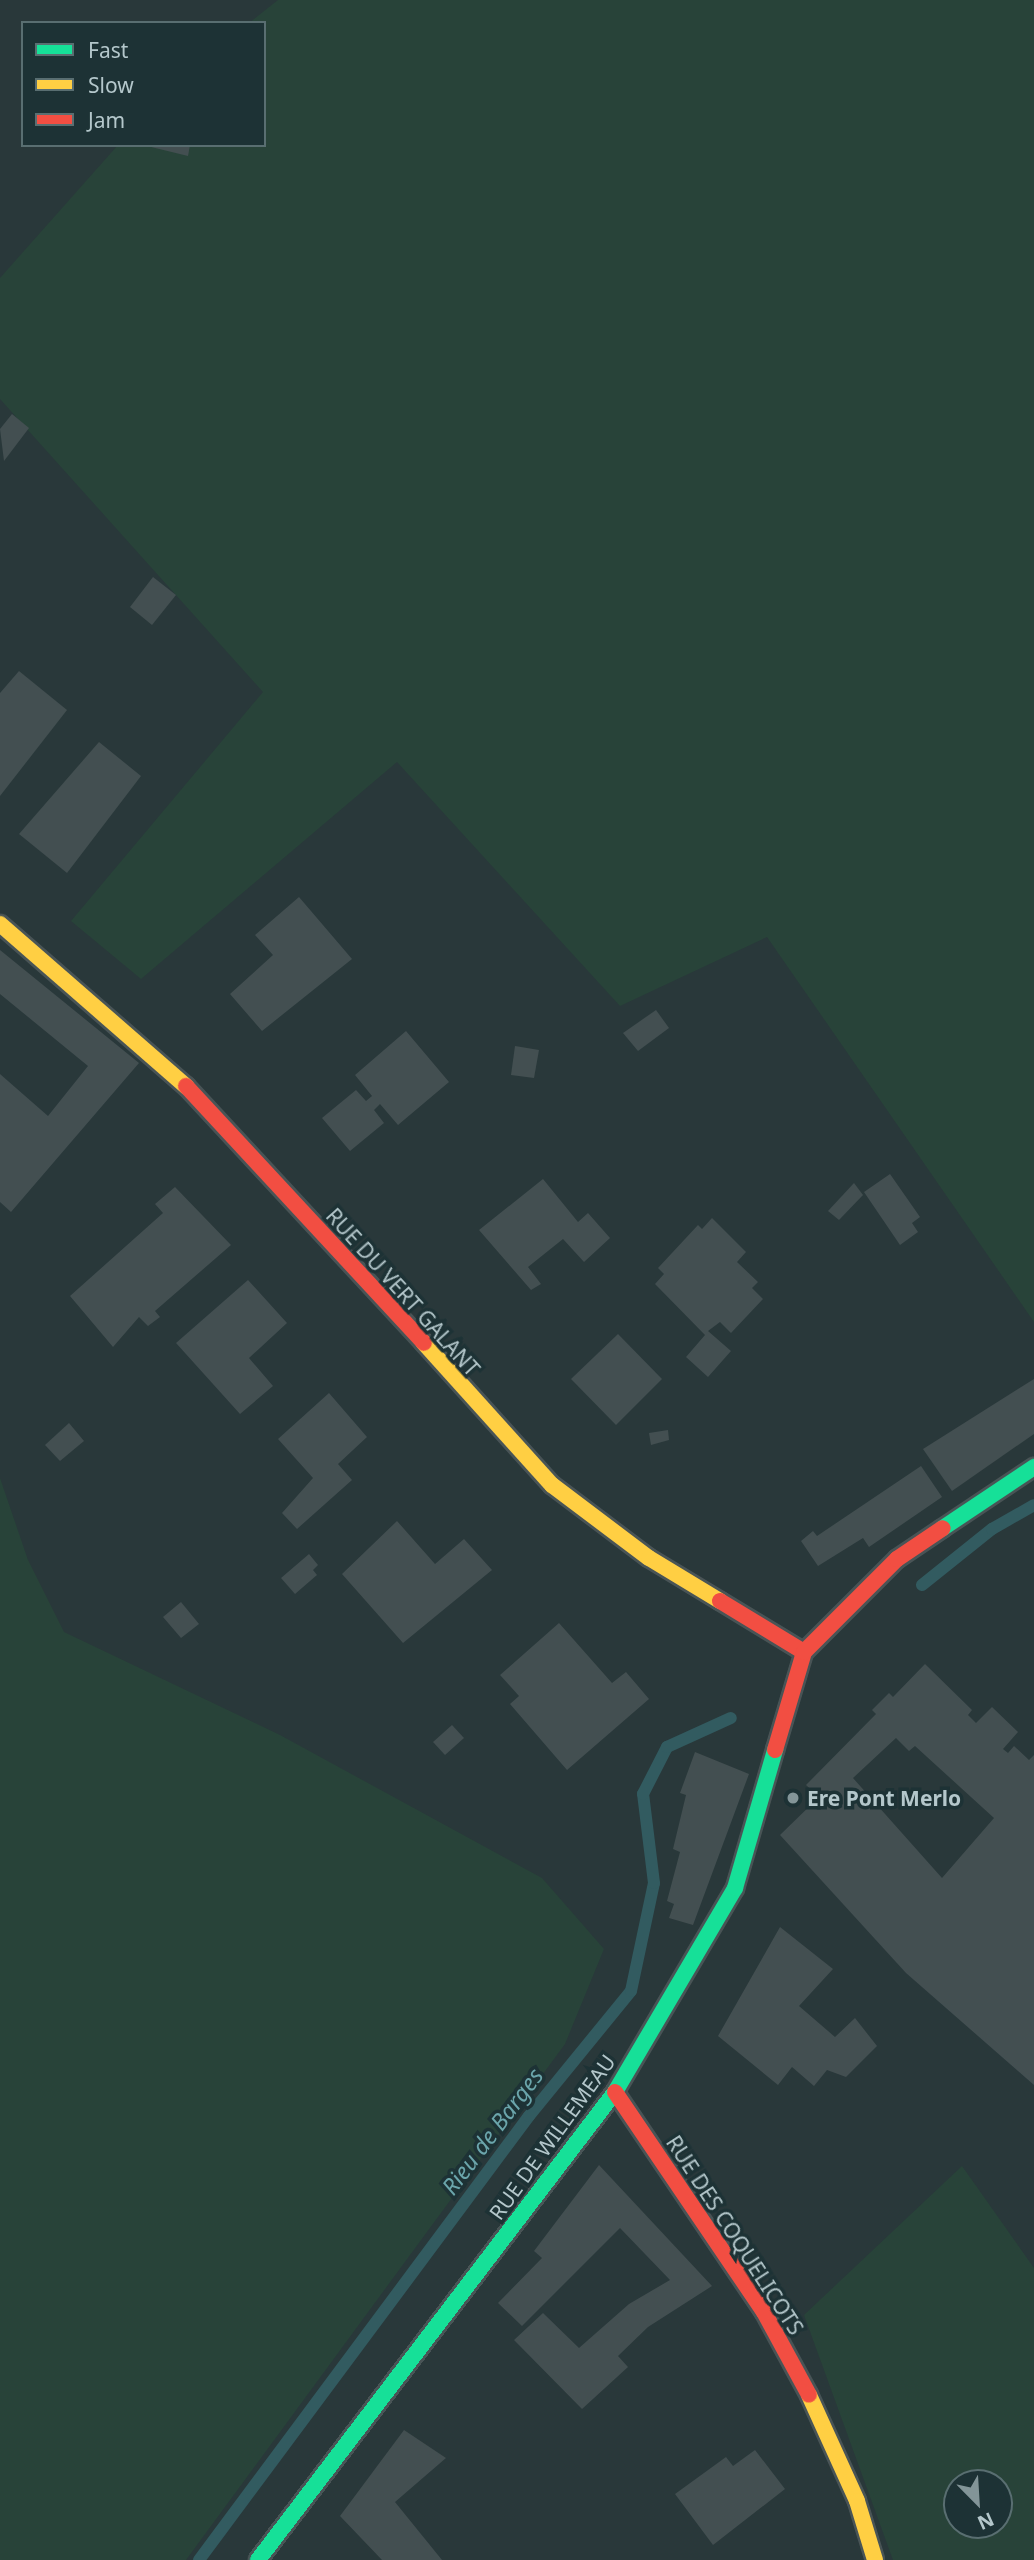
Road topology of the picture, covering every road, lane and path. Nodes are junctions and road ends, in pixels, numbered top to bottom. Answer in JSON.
{"nodes":[{"id":1,"x":0,"y":924,"type":"edge"},
{"id":2,"x":1034,"y":1467,"type":"edge"},
{"id":3,"x":804,"y":1652,"type":"junction"},
{"id":4,"x":615,"y":2092,"type":"junction"},
{"id":5,"x":258,"y":2560,"type":"edge"},
{"id":6,"x":875,"y":2560,"type":"edge"}],
"edges":[{"from":1,"to":3,"type":"street","name":"RUE DU VERT GALANT"},
{"from":2,"to":3,"type":"street"},
{"from":3,"to":4,"type":"street","name":"RUE DE WILLEMEAU"},
{"from":4,"to":5,"type":"street","name":"RUE DE WILLEMEAU"},
{"from":4,"to":6,"type":"street","name":"RUE DES COQUELICOTS"}]}
